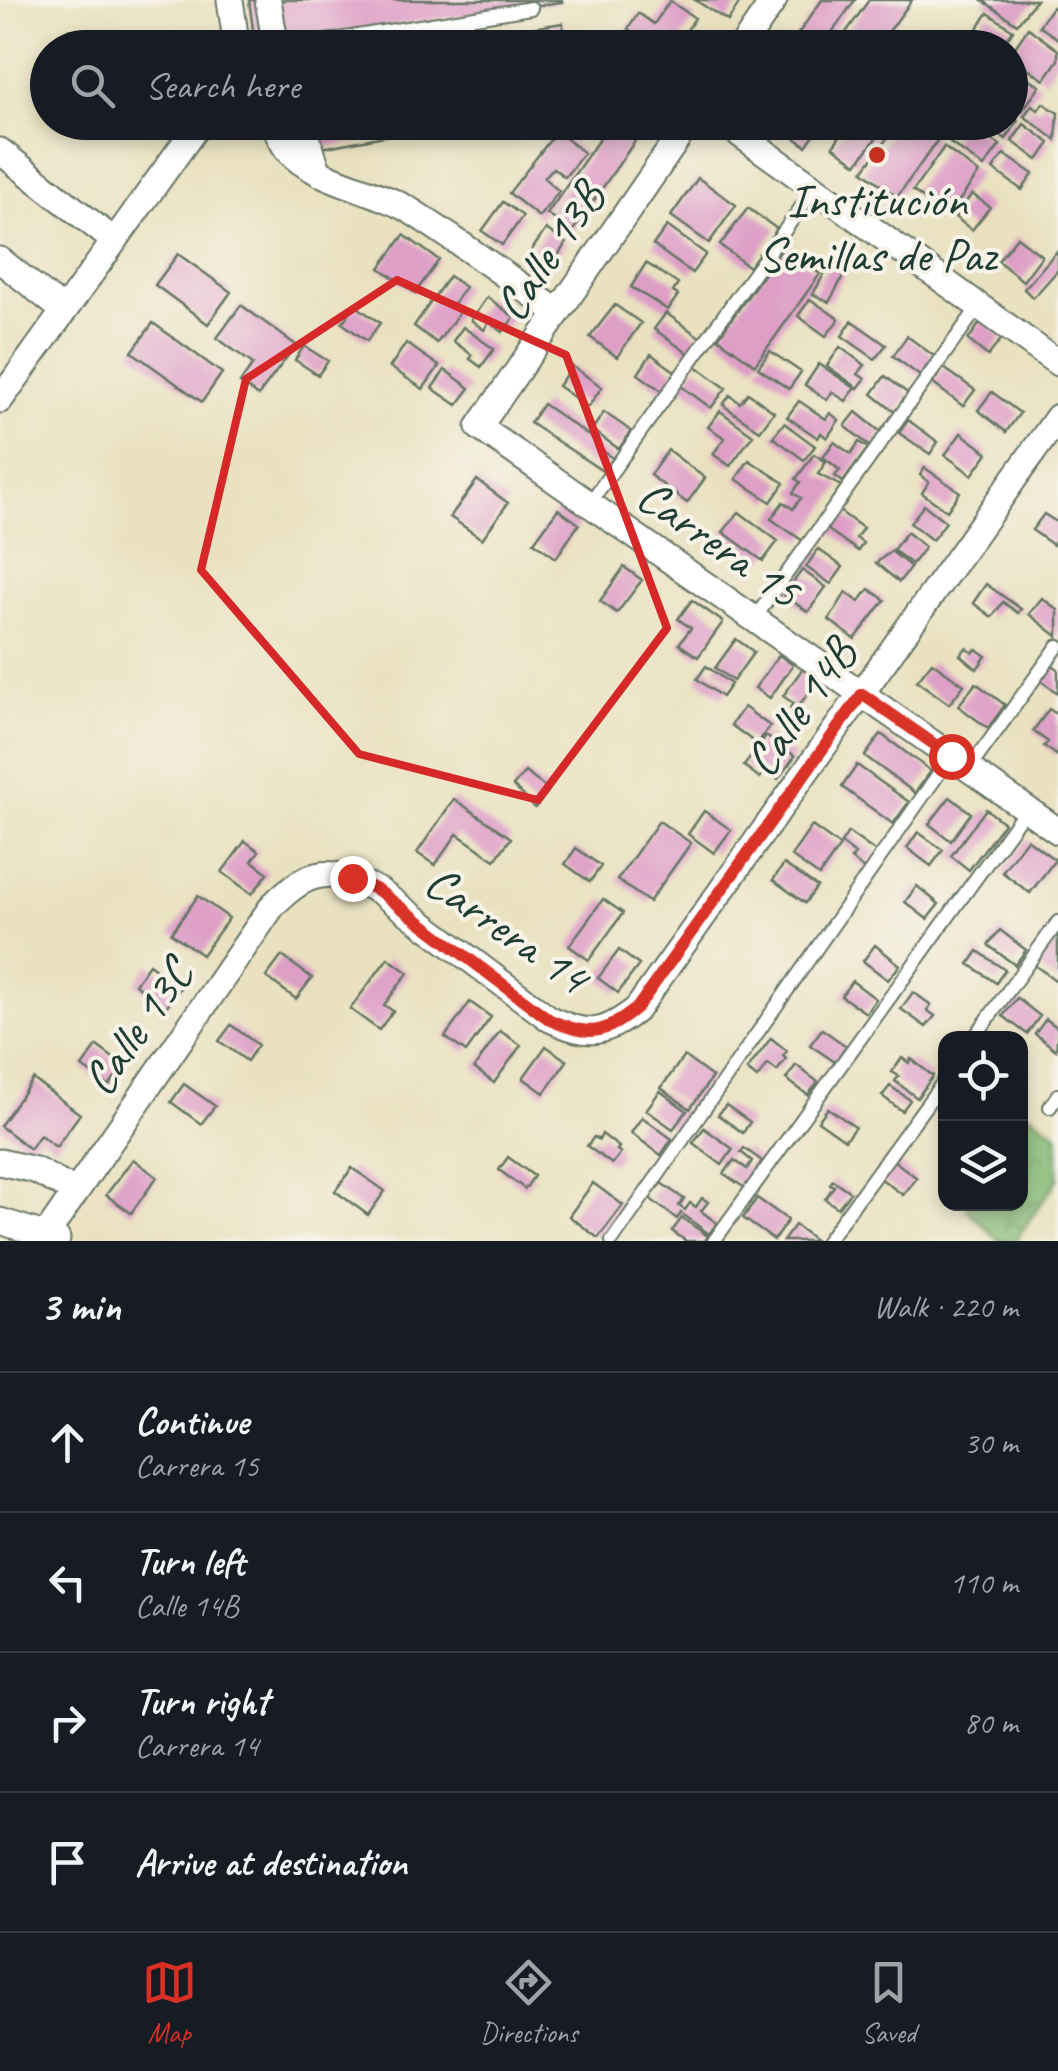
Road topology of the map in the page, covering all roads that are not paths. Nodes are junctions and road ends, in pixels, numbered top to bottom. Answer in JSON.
{"nodes":[{"id":1,"x":230,"y":0,"type":"edge"},
{"id":2,"x":268,"y":0,"type":"edge"},
{"id":3,"x":774,"y":0,"type":"edge"},
{"id":4,"x":531,"y":8,"type":"dead end"},
{"id":5,"x":234,"y":30,"type":"edge"},
{"id":6,"x":276,"y":30,"type":"edge"},
{"id":7,"x":393,"y":30,"type":"edge"},
{"id":8,"x":753,"y":30,"type":"edge"},
{"id":9,"x":187,"y":140,"type":"edge"},
{"id":10,"x":282,"y":140,"type":"edge"},
{"id":11,"x":307,"y":140,"type":"edge"},
{"id":12,"x":676,"y":140,"type":"edge"},
{"id":13,"x":748,"y":140,"type":"edge"},
{"id":14,"x":0,"y":151,"type":"edge"},
{"id":15,"x":318,"y":173,"type":"junction"},
{"id":16,"x":815,"y":188,"type":"junction"},
{"id":17,"x":114,"y":240,"type":"junction"},
{"id":18,"x":0,"y":260,"type":"edge"},
{"id":19,"x":979,"y":306,"type":"junction"},
{"id":20,"x":64,"y":310,"type":"junction"},
{"id":21,"x":558,"y":312,"type":"junction"},
{"id":22,"x":1058,"y":364,"type":"edge"},
{"id":23,"x":5,"y":382,"type":"edge"},
{"id":24,"x":1058,"y":418,"type":"edge"},
{"id":25,"x":479,"y":427,"type":"joint"},
{"id":26,"x":588,"y":504,"type":"junction"},
{"id":27,"x":754,"y":619,"type":"junction"},
{"id":28,"x":1058,"y":646,"type":"edge"},
{"id":29,"x":862,"y":694,"type":"junction"},
{"id":30,"x":960,"y":762,"type":"junction"},
{"id":31,"x":1047,"y":817,"type":"edge"},
{"id":32,"x":313,"y":874,"type":"joint"},
{"id":33,"x":1058,"y":922,"type":"edge"},
{"id":34,"x":598,"y":1031,"type":"joint"},
{"id":35,"x":979,"y":1031,"type":"edge"},
{"id":36,"x":938,"y":1089,"type":"edge"},
{"id":37,"x":0,"y":1162,"type":"edge"},
{"id":38,"x":74,"y":1191,"type":"junction"},
{"id":39,"x":0,"y":1221,"type":"edge"},
{"id":40,"x":50,"y":1238,"type":"edge"},
{"id":41,"x":612,"y":1241,"type":"edge"},
{"id":42,"x":714,"y":1241,"type":"edge"},
{"id":43,"x":827,"y":1241,"type":"edge"}],
"edges":[{"from":1,"to":5,"type":"street"},
{"from":2,"to":6,"type":"street"},
{"from":3,"to":8,"type":"street"},
{"from":4,"to":7,"type":"lane"},
{"from":9,"to":17,"type":"street"},
{"from":10,"to":15,"type":"street"},
{"from":11,"to":15,"type":"street"},
{"from":12,"to":21,"type":"street","name":"Calle 13B"},
{"from":13,"to":16,"type":"street"},
{"from":14,"to":17,"type":"street"},
{"from":15,"to":21,"type":"street"},
{"from":16,"to":19,"type":"street"},
{"from":16,"to":26,"type":"lane"},
{"from":17,"to":20,"type":"street"},
{"from":18,"to":20,"type":"street"},
{"from":19,"to":22,"type":"street"},
{"from":19,"to":27,"type":"lane"},
{"from":20,"to":23,"type":"street"},
{"from":21,"to":25,"type":"street","name":"Calle 13B"},
{"from":24,"to":29,"type":"street","name":"Calle 14B"},
{"from":25,"to":26,"type":"street","name":"Carrera 15"},
{"from":26,"to":27,"type":"street","name":"Carrera 15"},
{"from":27,"to":29,"type":"street","name":"Carrera 15"},
{"from":28,"to":30,"type":"lane"},
{"from":29,"to":30,"type":"street","name":"Carrera 15"},
{"from":29,"to":34,"type":"street","name":"Calle 14B"},
{"from":30,"to":31,"type":"street","name":"Carrera 15"},
{"from":30,"to":41,"type":"lane"},
{"from":31,"to":42,"type":"lane"},
{"from":32,"to":34,"type":"street","name":"Carrera 14"},
{"from":32,"to":38,"type":"street","name":"Calle 13C"},
{"from":33,"to":35,"type":"lane"},
{"from":36,"to":43,"type":"lane"},
{"from":37,"to":38,"type":"street"},
{"from":38,"to":40,"type":"street","name":"Calle 13C"},
{"from":39,"to":40,"type":"street"}]}
